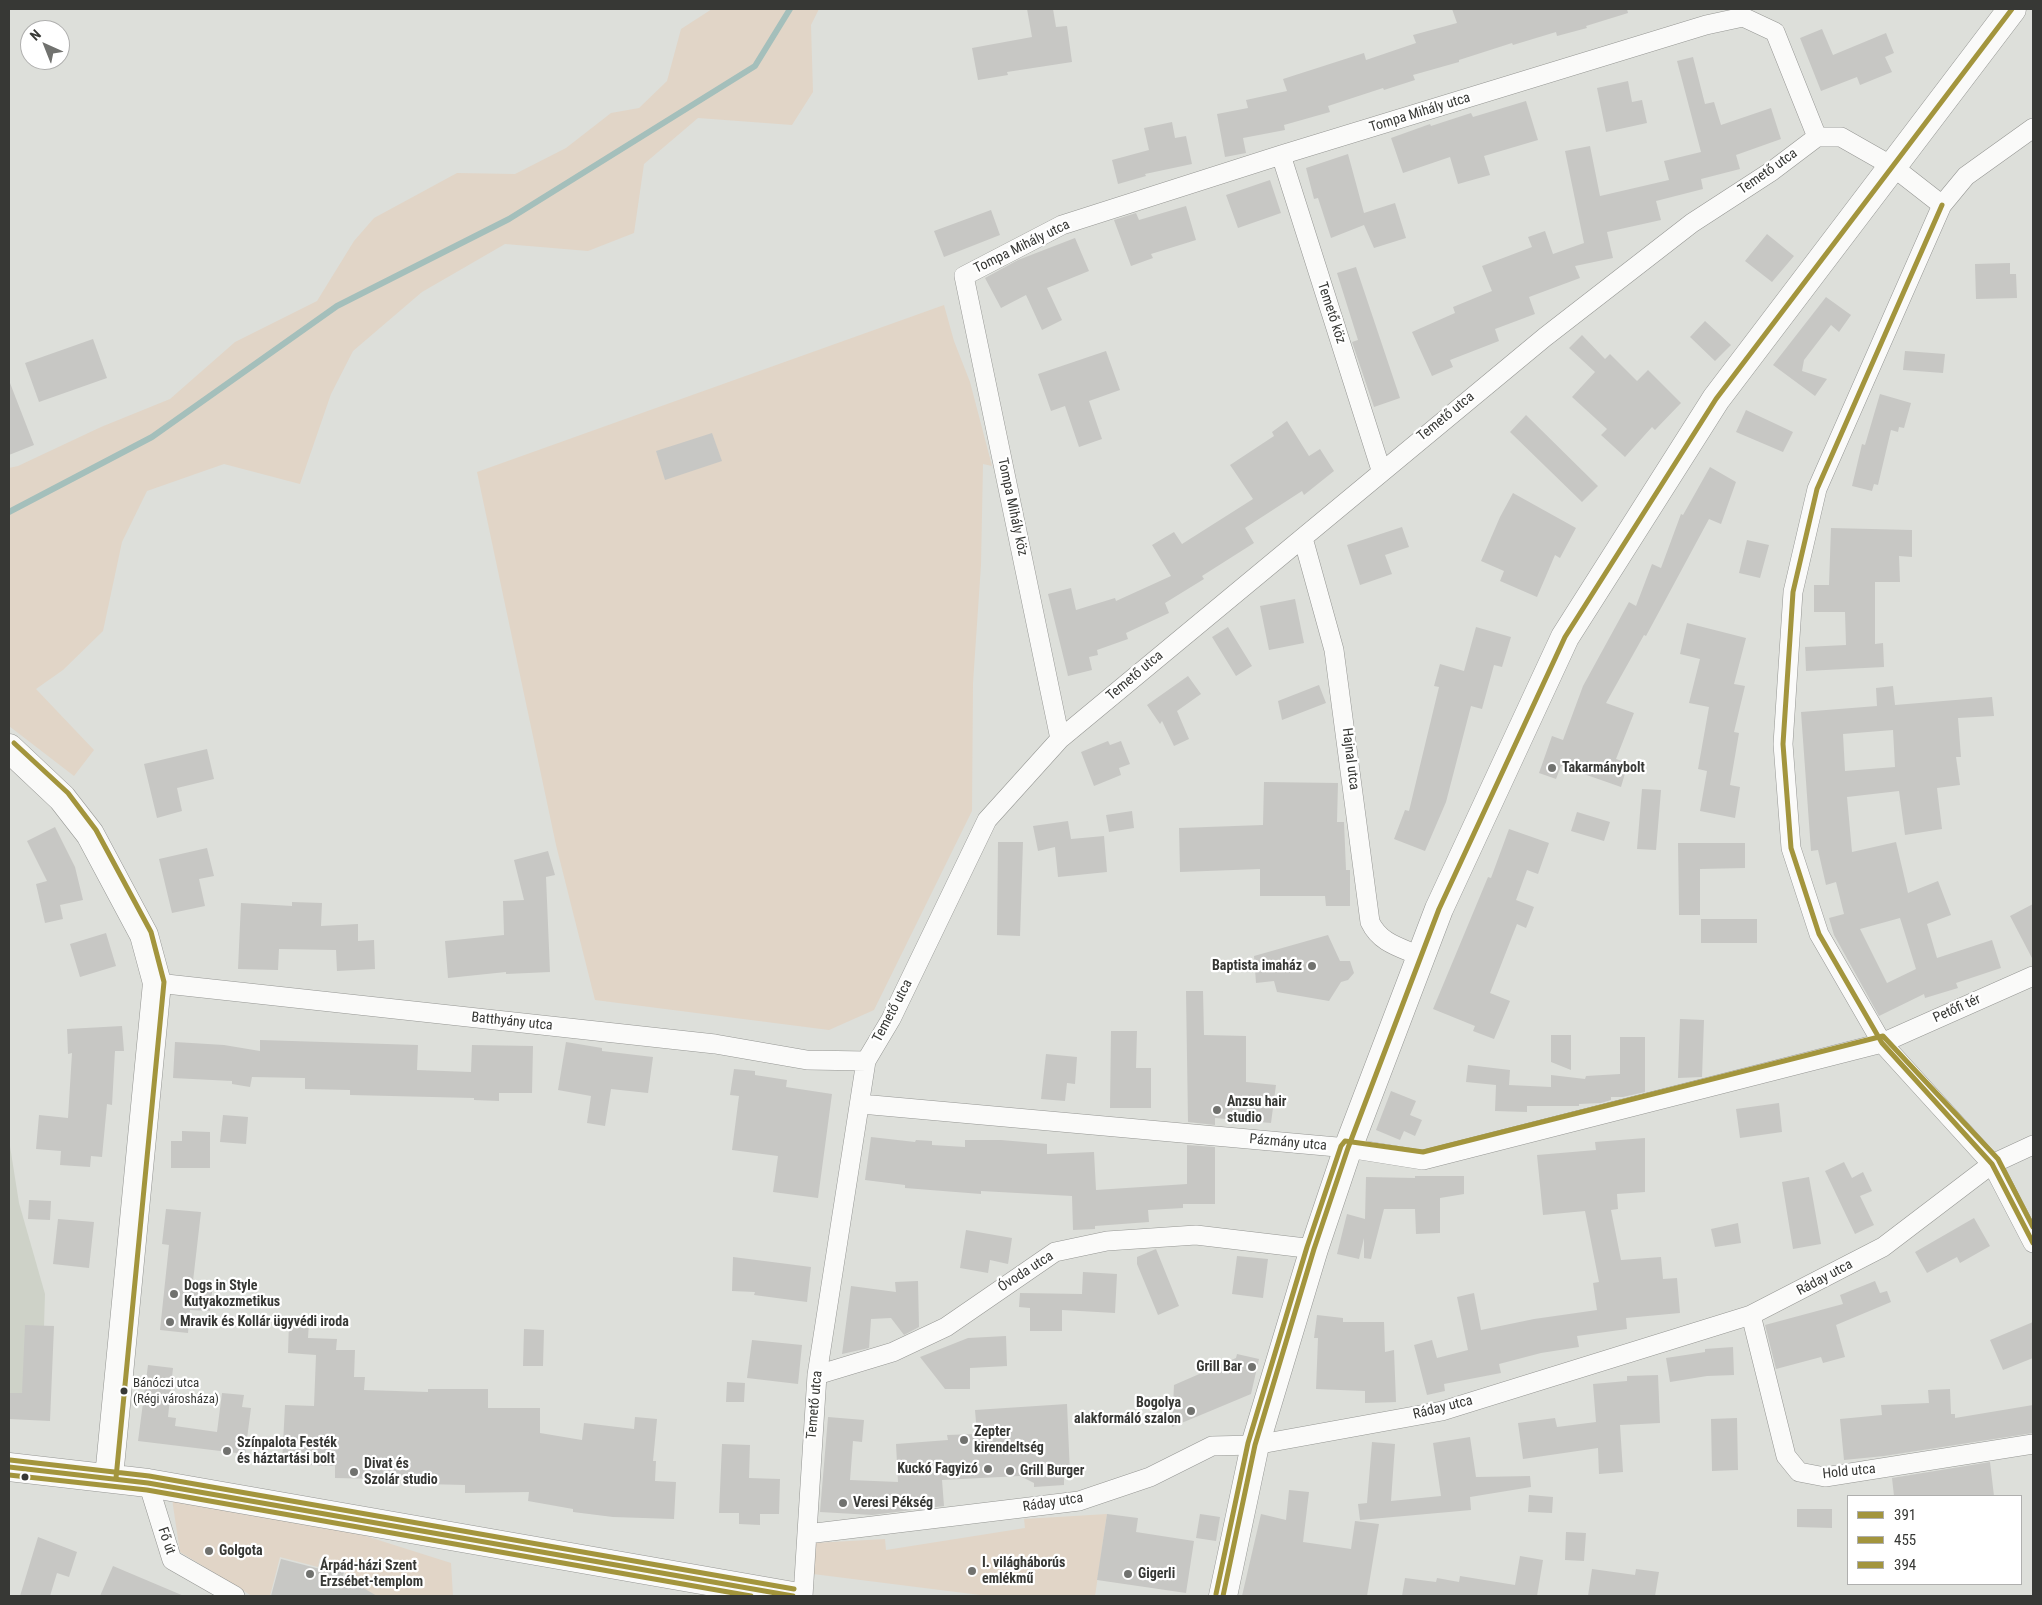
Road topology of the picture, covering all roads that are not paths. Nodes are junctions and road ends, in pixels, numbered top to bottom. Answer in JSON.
{"nodes":[{"id":1,"x":2012,"y":9,"type":"edge"},
{"id":2,"x":2033,"y":128,"type":"edge"},
{"id":3,"x":1817,"y":137,"type":"junction"},
{"id":4,"x":1281,"y":155,"type":"junction"},
{"id":5,"x":1892,"y":166,"type":"junction"},
{"id":6,"x":1942,"y":205,"type":"junction"},
{"id":7,"x":964,"y":276,"type":"joint"},
{"id":8,"x":1382,"y":470,"type":"junction"},
{"id":9,"x":1303,"y":538,"type":"junction"},
{"id":10,"x":1060,"y":738,"type":"junction"},
{"id":11,"x":9,"y":748,"type":"edge"},
{"id":12,"x":1420,"y":956,"type":"junction"},
{"id":13,"x":2033,"y":976,"type":"edge"},
{"id":14,"x":157,"y":983,"type":"junction"},
{"id":15,"x":1882,"y":1043,"type":"junction"},
{"id":16,"x":866,"y":1061,"type":"junction"},
{"id":17,"x":861,"y":1104,"type":"junction"},
{"id":18,"x":2033,"y":1144,"type":"edge"},
{"id":19,"x":1348,"y":1148,"type":"junction"},
{"id":20,"x":1992,"y":1164,"type":"junction"},
{"id":21,"x":2033,"y":1243,"type":"edge"},
{"id":22,"x":1314,"y":1249,"type":"junction"},
{"id":23,"x":1751,"y":1315,"type":"junction"},
{"id":24,"x":817,"y":1376,"type":"junction"},
{"id":25,"x":2033,"y":1444,"type":"edge"},
{"id":26,"x":1255,"y":1445,"type":"junction"},
{"id":27,"x":9,"y":1467,"type":"edge"},
{"id":28,"x":109,"y":1478,"type":"junction"},
{"id":29,"x":148,"y":1483,"type":"junction"},
{"id":30,"x":806,"y":1534,"type":"junction"},
{"id":31,"x":235,"y":1596,"type":"edge"},
{"id":32,"x":793,"y":1596,"type":"edge"},
{"id":33,"x":803,"y":1596,"type":"edge"},
{"id":34,"x":1223,"y":1596,"type":"edge"}],
"edges":[{"from":1,"to":5,"type":"main road"},
{"from":2,"to":6,"type":"street"},
{"from":3,"to":4,"type":"street","name":"Tompa Mihály utca"},
{"from":3,"to":5,"type":"street"},
{"from":3,"to":8,"type":"street","name":"Temető utca"},
{"from":4,"to":7,"type":"street","name":"Tompa Mihály utca"},
{"from":4,"to":8,"type":"street","name":"Temető köz"},
{"from":5,"to":6,"type":"street"},
{"from":5,"to":12,"type":"main road"},
{"from":6,"to":15,"type":"street"},
{"from":7,"to":10,"type":"street","name":"Tompa Mihály köz"},
{"from":8,"to":9,"type":"street","name":"Temető utca"},
{"from":9,"to":10,"type":"street","name":"Temető utca"},
{"from":9,"to":12,"type":"street","name":"Hajnal utca"},
{"from":10,"to":16,"type":"street","name":"Temető utca"},
{"from":11,"to":14,"type":"main road"},
{"from":12,"to":19,"type":"main road"},
{"from":13,"to":15,"type":"street","name":"Petőfi tér"},
{"from":14,"to":16,"type":"street","name":"Batthyány utca"},
{"from":14,"to":28,"type":"main road"},
{"from":15,"to":19,"type":"street","name":"Pázmány utca"},
{"from":15,"to":20,"type":"street"},
{"from":16,"to":17,"type":"street","name":"Temető utca"},
{"from":17,"to":19,"type":"street","name":"Pázmány utca"},
{"from":17,"to":24,"type":"street","name":"Temető utca"},
{"from":18,"to":20,"type":"street","name":"Ráday utca"},
{"from":19,"to":22,"type":"main road"},
{"from":20,"to":21,"type":"street"},
{"from":20,"to":23,"type":"street","name":"Ráday utca"},
{"from":22,"to":24,"type":"street","name":"Óvoda utca"},
{"from":22,"to":26,"type":"main road"},
{"from":23,"to":25,"type":"street","name":"Hold utca"},
{"from":23,"to":26,"type":"street","name":"Ráday utca"},
{"from":24,"to":30,"type":"street","name":"Temető utca"},
{"from":26,"to":30,"type":"street","name":"Ráday utca"},
{"from":26,"to":34,"type":"main road"},
{"from":27,"to":28,"type":"main road"},
{"from":28,"to":29,"type":"main road"},
{"from":29,"to":31,"type":"street","name":"Fő út"},
{"from":29,"to":32,"type":"main road"},
{"from":30,"to":33,"type":"street","name":"Temető utca"}]}
